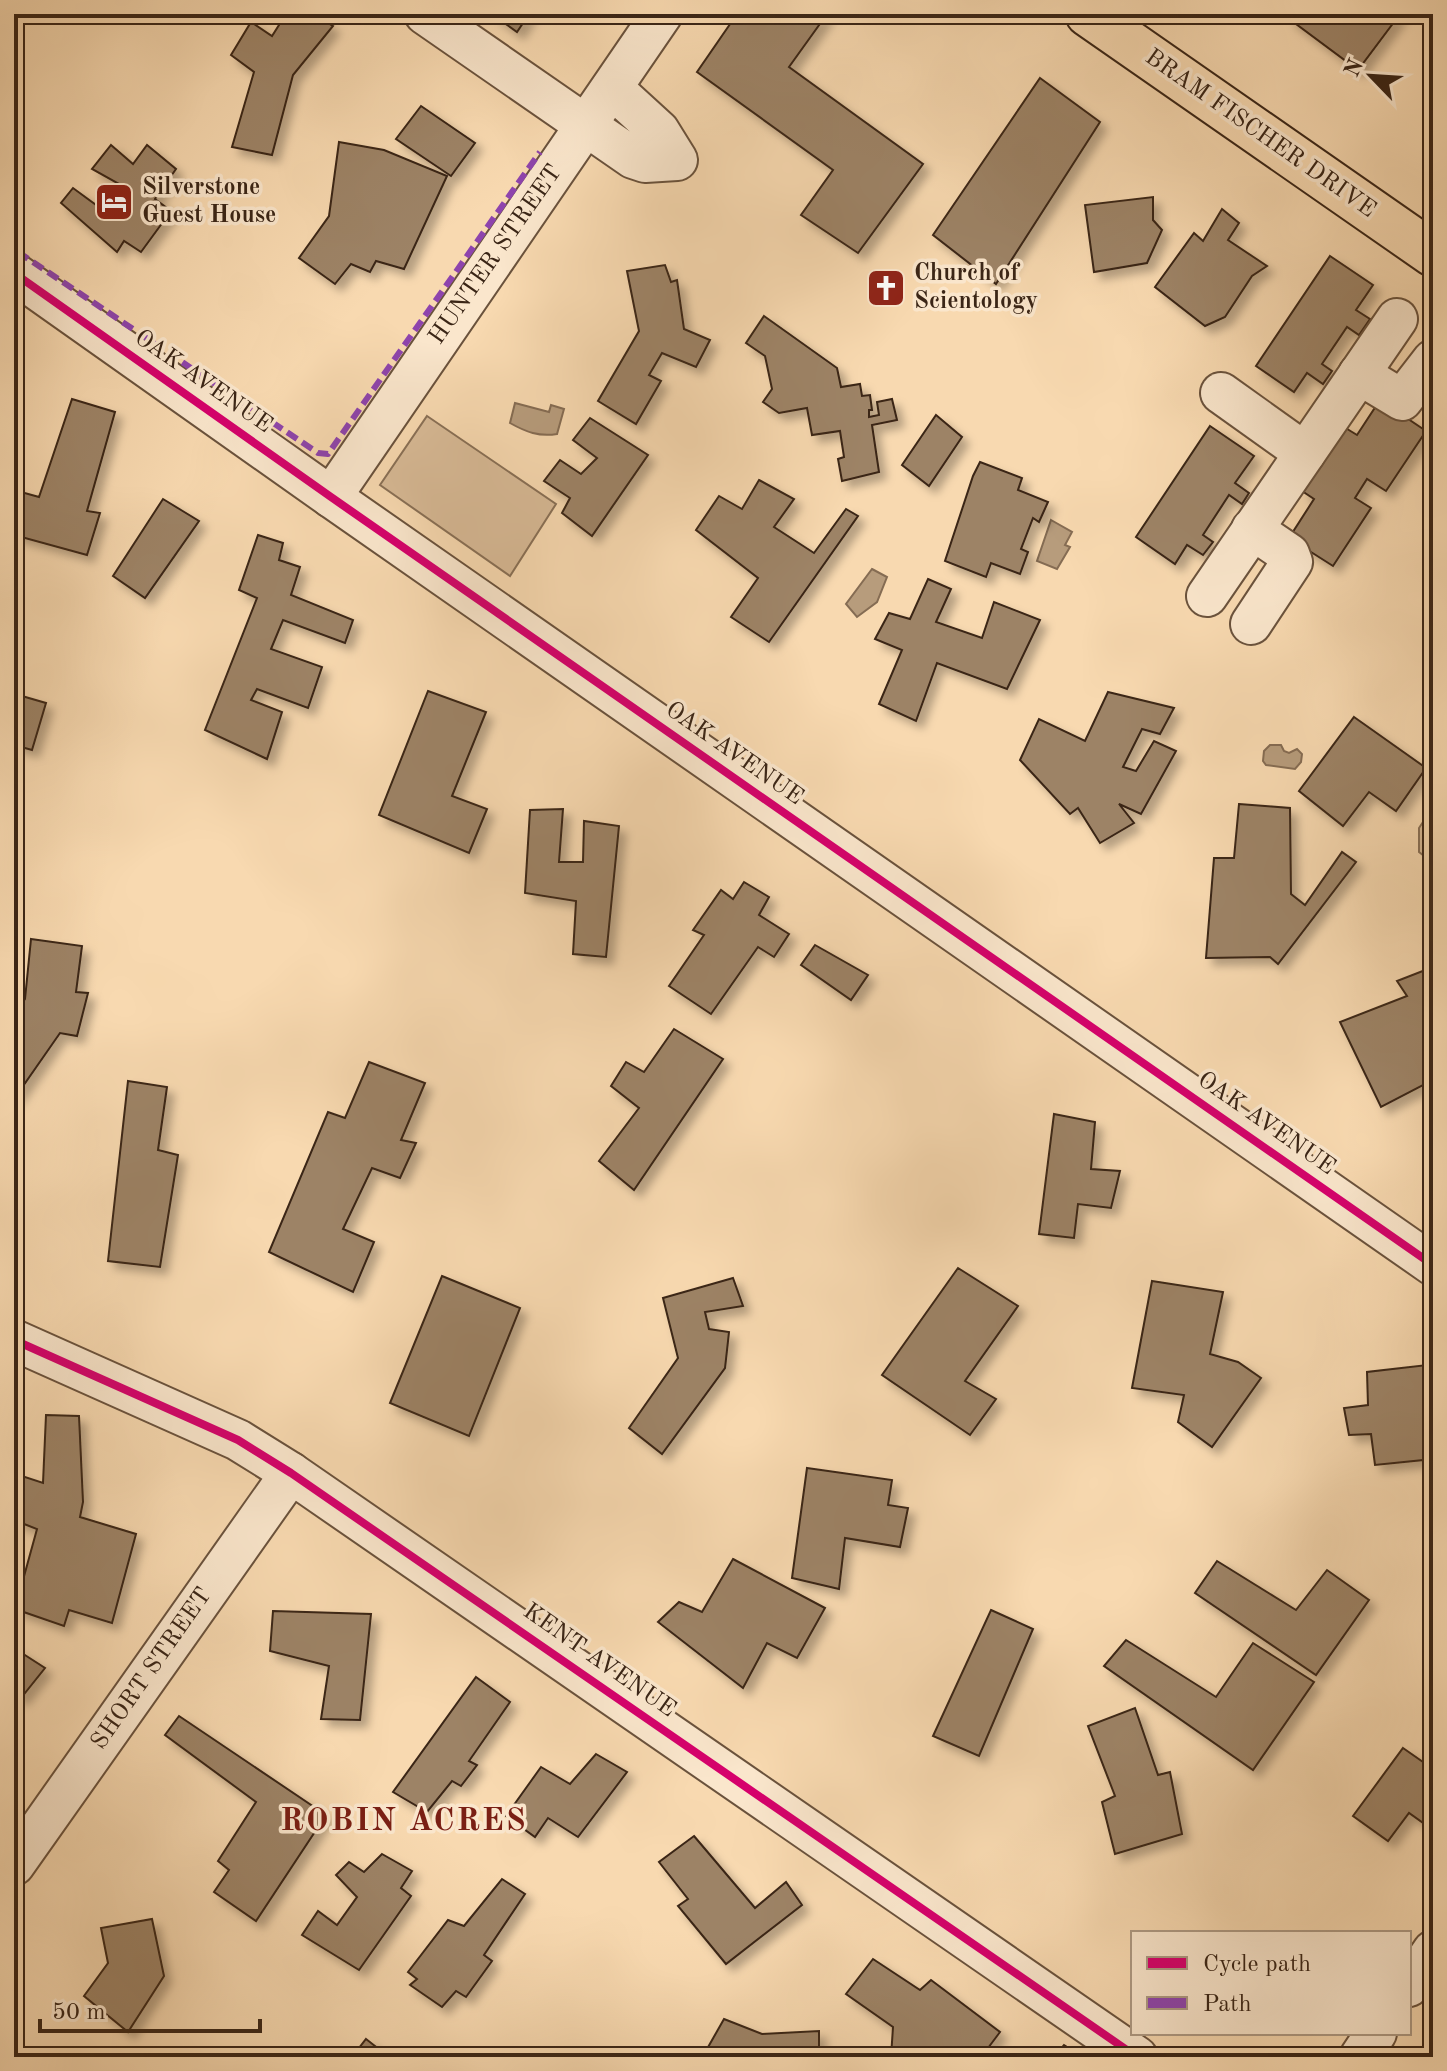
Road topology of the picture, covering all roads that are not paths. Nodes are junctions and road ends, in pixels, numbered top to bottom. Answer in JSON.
{"nodes":[{"id":1,"x":425,"y":14,"type":"edge"},
{"id":2,"x":662,"y":14,"type":"edge"},
{"id":3,"x":1088,"y":14,"type":"edge"},
{"id":4,"x":612,"y":88,"type":"junction"},
{"id":5,"x":585,"y":126,"type":"junction"},
{"id":6,"x":1433,"y":253,"type":"edge"},
{"id":7,"x":14,"y":273,"type":"edge"},
{"id":8,"x":1397,"y":319,"type":"dead end"},
{"id":9,"x":1433,"y":360,"type":"edge"},
{"id":10,"x":1359,"y":374,"type":"junction"},
{"id":11,"x":1221,"y":393,"type":"dead end"},
{"id":12,"x":1305,"y":453,"type":"junction"},
{"id":13,"x":331,"y":497,"type":"junction"},
{"id":14,"x":1252,"y":529,"type":"junction"},
{"id":15,"x":1207,"y":596,"type":"dead end"},
{"id":16,"x":1251,"y":624,"type":"dead end"},
{"id":17,"x":1433,"y":1265,"type":"edge"},
{"id":18,"x":14,"y":1340,"type":"edge"},
{"id":19,"x":291,"y":1473,"type":"junction"},
{"id":20,"x":14,"y":1865,"type":"edge"},
{"id":21,"x":1433,"y":1951,"type":"edge"},
{"id":22,"x":1411,"y":1983,"type":"edge"},
{"id":23,"x":1375,"y":2035,"type":"edge"},
{"id":24,"x":1137,"y":2057,"type":"edge"},
{"id":25,"x":1360,"y":2057,"type":"edge"}],
"edges":[{"from":1,"to":5,"type":"street"},
{"from":2,"to":4,"type":"street","name":"HUNTER STREET"},
{"from":3,"to":6,"type":"main road","name":"BRAM FISCHER DRIVE"},
{"from":4,"to":5,"type":"street","name":"HUNTER STREET"},
{"from":4,"to":5,"type":"street"},
{"from":5,"to":13,"type":"street","name":"HUNTER STREET"},
{"from":7,"to":13,"type":"street","name":"OAK AVENUE"},
{"from":8,"to":10,"type":"street"},
{"from":9,"to":10,"type":"street"},
{"from":10,"to":12,"type":"street"},
{"from":11,"to":12,"type":"street"},
{"from":12,"to":14,"type":"street"},
{"from":13,"to":17,"type":"street","name":"OAK AVENUE"},
{"from":14,"to":15,"type":"street"},
{"from":14,"to":16,"type":"street"},
{"from":18,"to":19,"type":"street","name":"KENT AVENUE"},
{"from":19,"to":20,"type":"street","name":"SHORT STREET"},
{"from":19,"to":24,"type":"street","name":"KENT AVENUE"},
{"from":21,"to":22,"type":"street"},
{"from":23,"to":25,"type":"street"}]}
